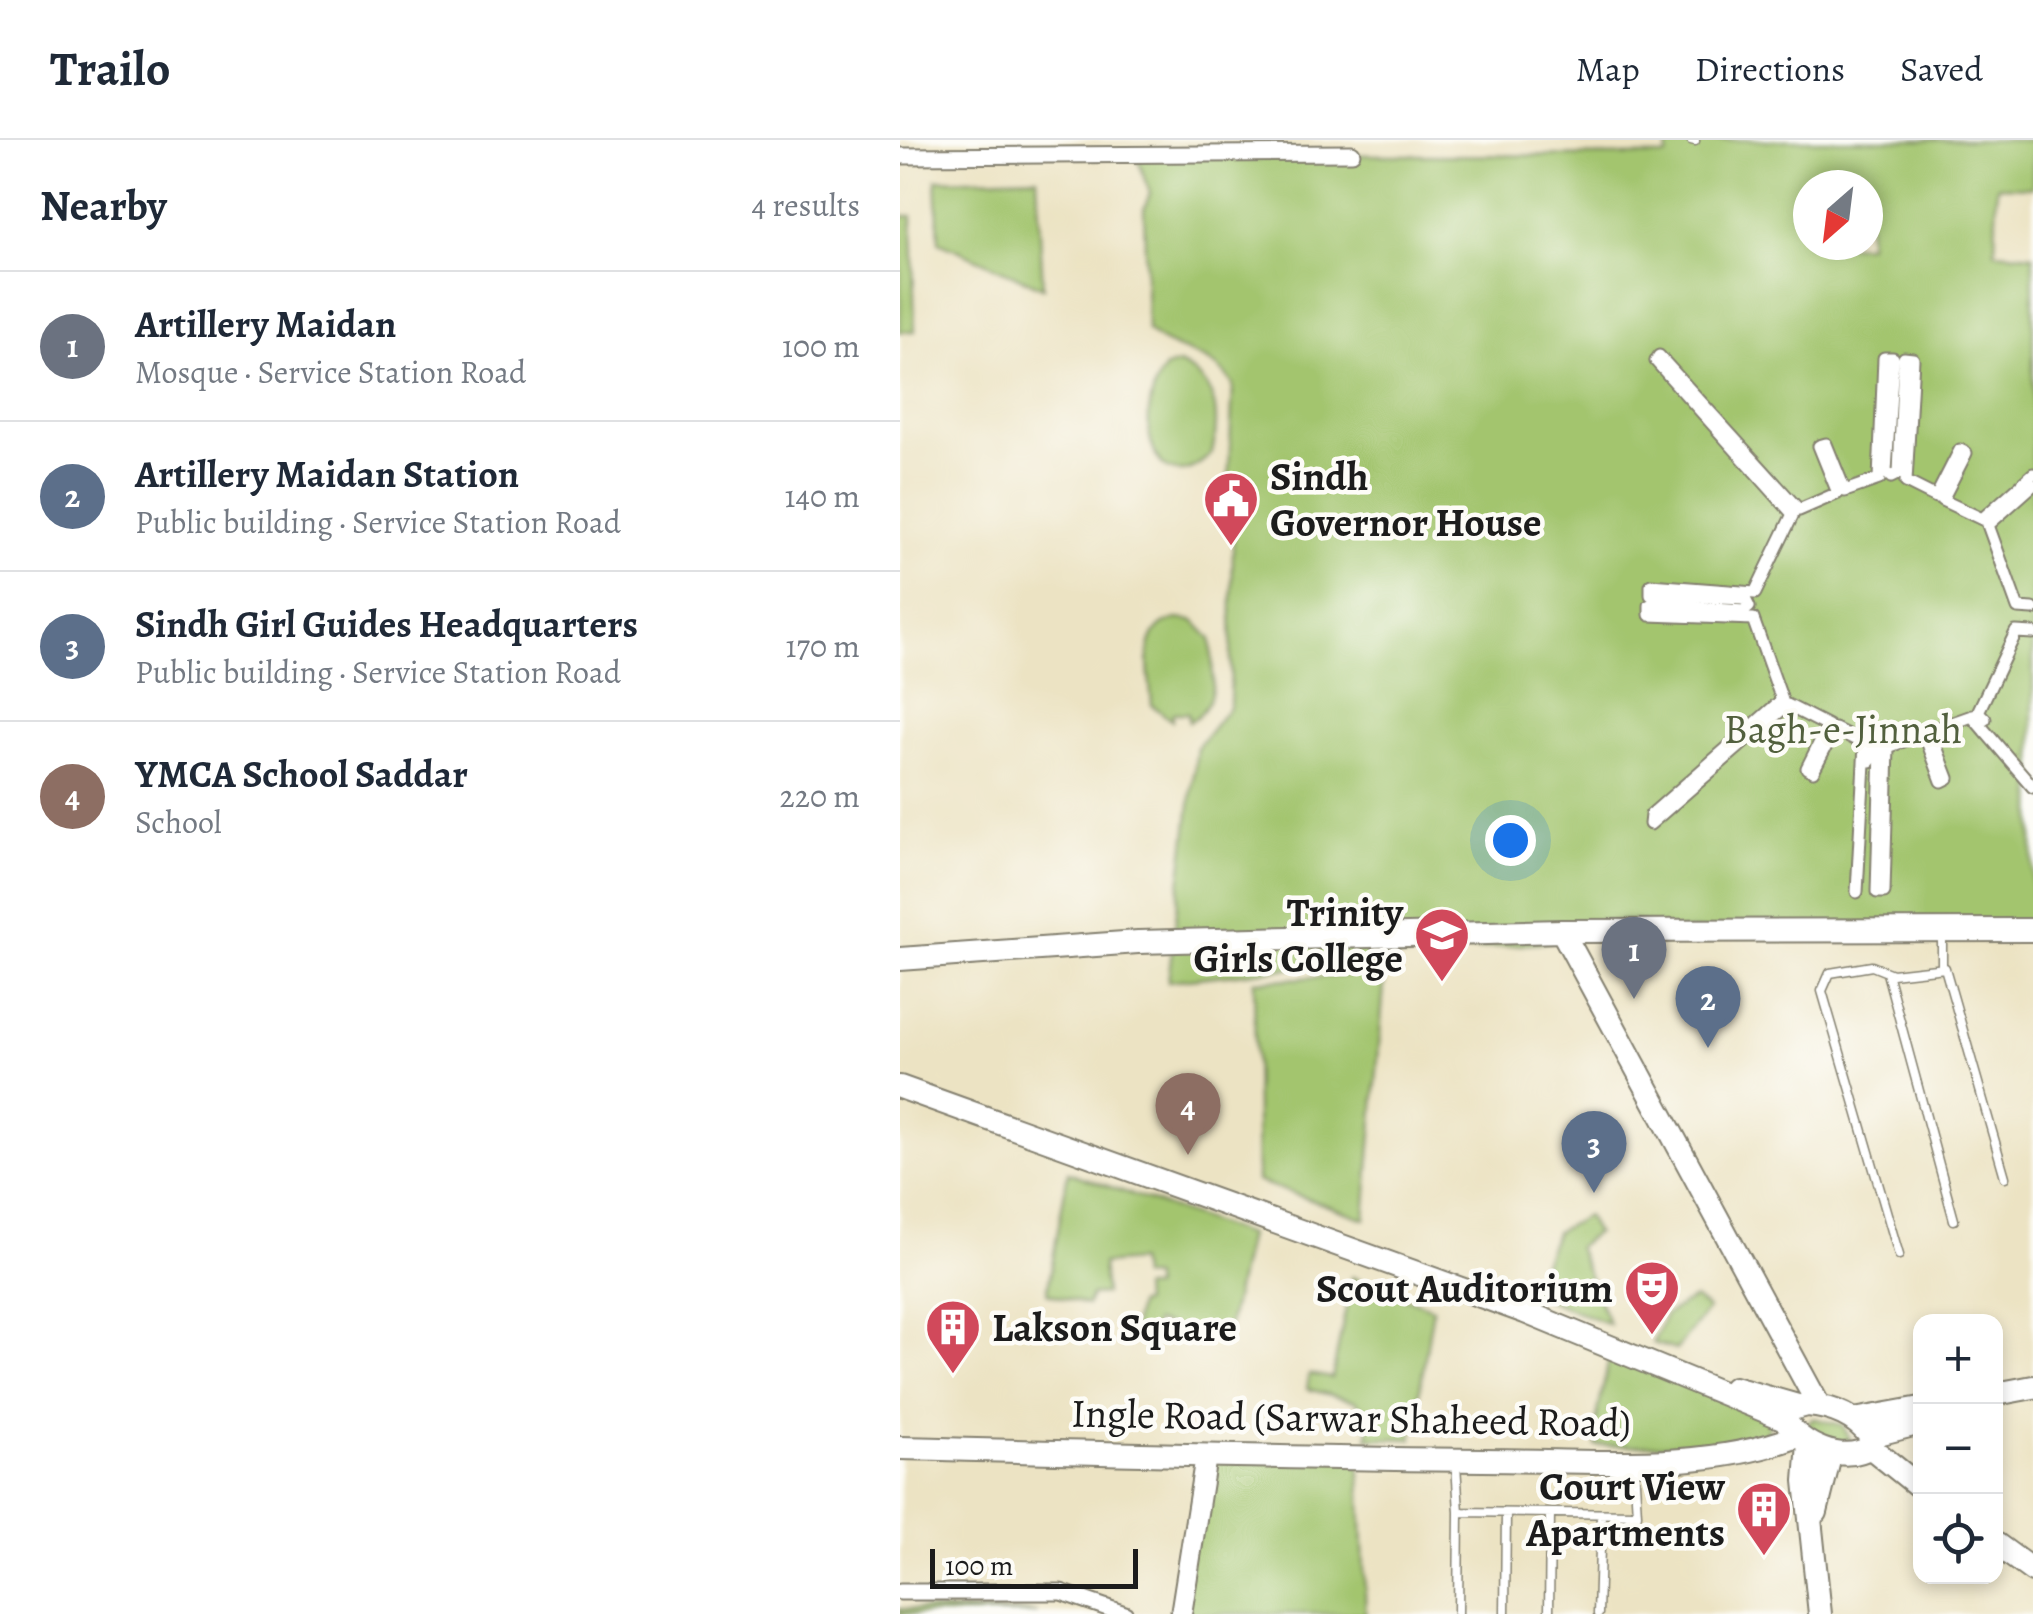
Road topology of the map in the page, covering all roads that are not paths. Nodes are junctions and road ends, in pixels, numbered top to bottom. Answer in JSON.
{"nodes":[{"id":1,"x":926,"y":148,"type":"edge"},
{"id":2,"x":1352,"y":153,"type":"dead end"},
{"id":3,"x":900,"y":156,"type":"edge"},
{"id":4,"x":2033,"y":474,"type":"edge"},
{"id":5,"x":2033,"y":485,"type":"edge"},
{"id":6,"x":2033,"y":612,"type":"edge"},
{"id":7,"x":2033,"y":630,"type":"edge"},
{"id":8,"x":2033,"y":775,"type":"edge"},
{"id":9,"x":2033,"y":787,"type":"edge"},
{"id":10,"x":2033,"y":930,"type":"edge"},
{"id":11,"x":1562,"y":931,"type":"junction"},
{"id":12,"x":1942,"y":932,"type":"junction"},
{"id":13,"x":900,"y":960,"type":"edge"},
{"id":14,"x":1942,"y":968,"type":"junction"},
{"id":15,"x":1887,"y":973,"type":"junction"},
{"id":16,"x":900,"y":1086,"type":"edge"},
{"id":17,"x":2006,"y":1177,"type":"dead end"},
{"id":18,"x":1954,"y":1220,"type":"dead end"},
{"id":19,"x":1899,"y":1255,"type":"dead end"},
{"id":20,"x":2033,"y":1387,"type":"edge"},
{"id":21,"x":2003,"y":1393,"type":"edge"},
{"id":22,"x":2033,"y":1400,"type":"edge"},
{"id":23,"x":2003,"y":1406,"type":"edge"},
{"id":24,"x":1913,"y":1411,"type":"edge"},
{"id":25,"x":1913,"y":1424,"type":"edge"},
{"id":26,"x":1807,"y":1427,"type":"junction"},
{"id":27,"x":1865,"y":1434,"type":"junction"},
{"id":28,"x":900,"y":1448,"type":"edge"},
{"id":29,"x":1206,"y":1456,"type":"junction"},
{"id":30,"x":1456,"y":1460,"type":"junction"},
{"id":31,"x":1634,"y":1460,"type":"junction"},
{"id":32,"x":1913,"y":1481,"type":"edge"},
{"id":33,"x":1458,"y":1512,"type":"junction"},
{"id":34,"x":1506,"y":1513,"type":"junction"},
{"id":35,"x":1550,"y":1513,"type":"junction"},
{"id":36,"x":1601,"y":1514,"type":"junction"},
{"id":37,"x":2003,"y":1549,"type":"edge"},
{"id":38,"x":2033,"y":1570,"type":"edge"},
{"id":39,"x":900,"y":1592,"type":"edge"},
{"id":40,"x":1125,"y":1614,"type":"edge"},
{"id":41,"x":1181,"y":1614,"type":"edge"},
{"id":42,"x":1458,"y":1614,"type":"edge"},
{"id":43,"x":1505,"y":1614,"type":"edge"},
{"id":44,"x":1549,"y":1614,"type":"edge"},
{"id":45,"x":1598,"y":1614,"type":"edge"},
{"id":46,"x":1820,"y":1614,"type":"edge"}],
"edges":[{"from":1,"to":2,"type":"street"},
{"from":1,"to":3,"type":"street"},
{"from":4,"to":9,"type":"street"},
{"from":5,"to":6,"type":"street"},
{"from":6,"to":7,"type":"street"},
{"from":7,"to":8,"type":"street"},
{"from":10,"to":12,"type":"main road"},
{"from":11,"to":12,"type":"main road"},
{"from":11,"to":13,"type":"main road"},
{"from":11,"to":26,"type":"main road"},
{"from":12,"to":14,"type":"lane"},
{"from":14,"to":15,"type":"lane"},
{"from":14,"to":17,"type":"lane"},
{"from":15,"to":18,"type":"lane"},
{"from":15,"to":19,"type":"lane"},
{"from":16,"to":26,"type":"main road"},
{"from":20,"to":21,"type":"main road"},
{"from":22,"to":23,"type":"main road"},
{"from":24,"to":27,"type":"main road"},
{"from":25,"to":27,"type":"main road"},
{"from":26,"to":27,"type":"main road"},
{"from":26,"to":27,"type":"main road"},
{"from":26,"to":31,"type":"main road","name":"Ingle Road (Sarwar Shaheed Road)"},
{"from":26,"to":46,"type":"main road"},
{"from":27,"to":32,"type":"main road"},
{"from":28,"to":29,"type":"main road","name":"Ingle Road (Sarwar Shaheed Road)"},
{"from":29,"to":30,"type":"main road","name":"Ingle Road (Sarwar Shaheed Road)"},
{"from":29,"to":41,"type":"street"},
{"from":30,"to":31,"type":"main road","name":"Ingle Road (Sarwar Shaheed Road)"},
{"from":30,"to":33,"type":"lane"},
{"from":31,"to":36,"type":"lane"},
{"from":33,"to":34,"type":"lane"},
{"from":33,"to":42,"type":"lane"},
{"from":34,"to":35,"type":"lane"},
{"from":34,"to":43,"type":"lane"},
{"from":35,"to":36,"type":"lane"},
{"from":35,"to":44,"type":"lane"},
{"from":36,"to":45,"type":"lane"},
{"from":37,"to":38,"type":"main road"},
{"from":39,"to":40,"type":"street"}]}
